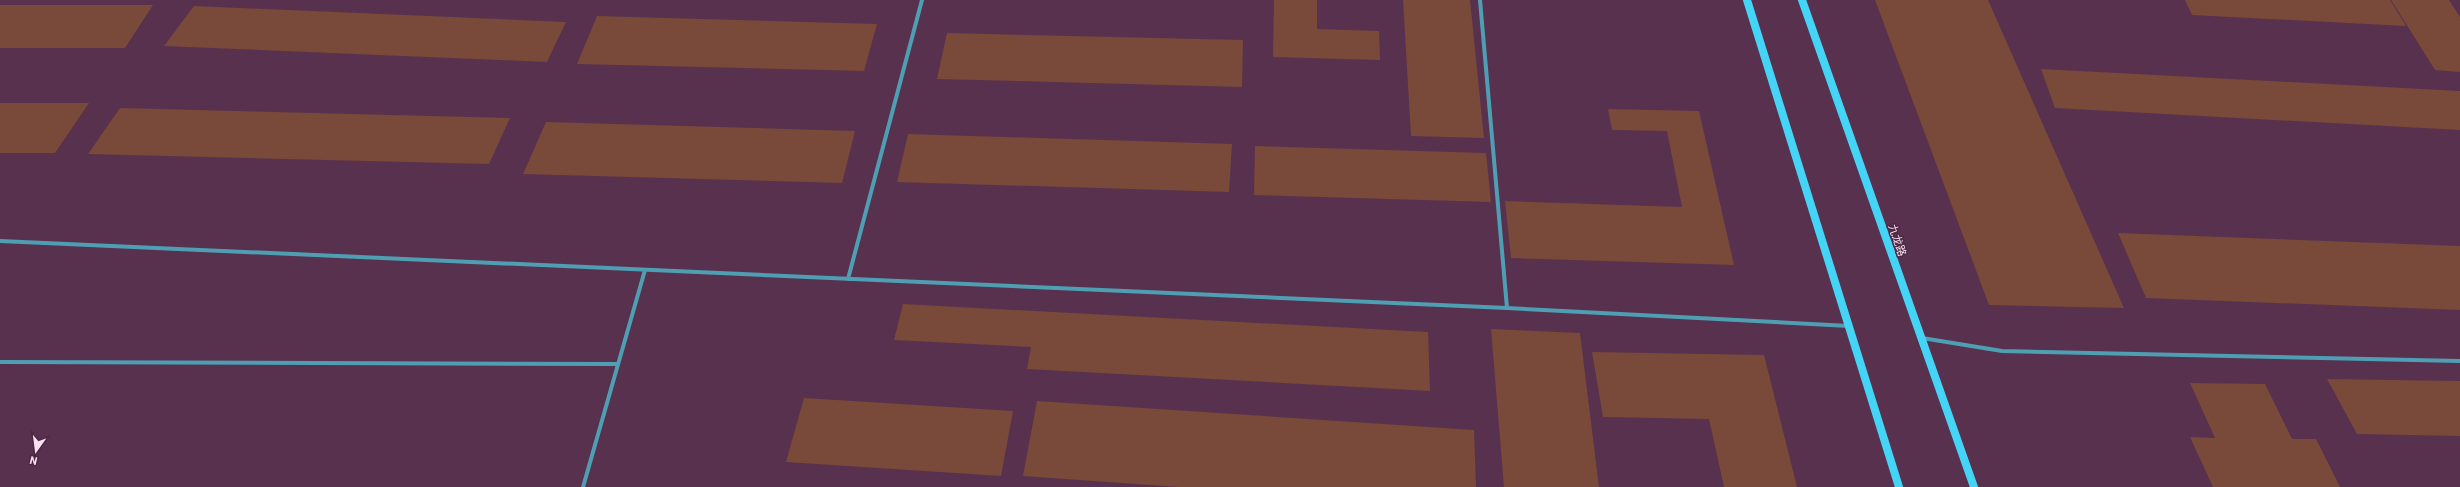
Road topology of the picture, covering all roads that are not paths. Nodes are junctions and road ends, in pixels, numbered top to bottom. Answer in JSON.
{"nodes":[{"id":1,"x":922,"y":0,"type":"edge"},
{"id":2,"x":1480,"y":0,"type":"edge"},
{"id":3,"x":1747,"y":0,"type":"edge"},
{"id":4,"x":1802,"y":0,"type":"edge"},
{"id":5,"x":0,"y":241,"type":"edge"},
{"id":6,"x":645,"y":270,"type":"junction"},
{"id":7,"x":848,"y":279,"type":"junction"},
{"id":8,"x":1508,"y":308,"type":"junction"},
{"id":9,"x":1849,"y":326,"type":"junction"},
{"id":10,"x":1921,"y":338,"type":"junction"},
{"id":11,"x":2460,"y":361,"type":"edge"},
{"id":12,"x":0,"y":362,"type":"edge"},
{"id":13,"x":618,"y":364,"type":"junction"},
{"id":14,"x":583,"y":487,"type":"edge"},
{"id":15,"x":1899,"y":487,"type":"edge"},
{"id":16,"x":1974,"y":487,"type":"edge"}],
"edges":[{"from":1,"to":7,"type":"street"},
{"from":2,"to":8,"type":"street"},
{"from":3,"to":9,"type":"main road"},
{"from":4,"to":10,"type":"main road","name":"九龙路"},
{"from":5,"to":6,"type":"street"},
{"from":6,"to":7,"type":"street"},
{"from":6,"to":13,"type":"street"},
{"from":7,"to":8,"type":"street"},
{"from":8,"to":9,"type":"street"},
{"from":9,"to":15,"type":"main road"},
{"from":10,"to":11,"type":"street"},
{"from":10,"to":16,"type":"main road","name":"九龙路"},
{"from":12,"to":13,"type":"street"},
{"from":13,"to":14,"type":"street"}]}
